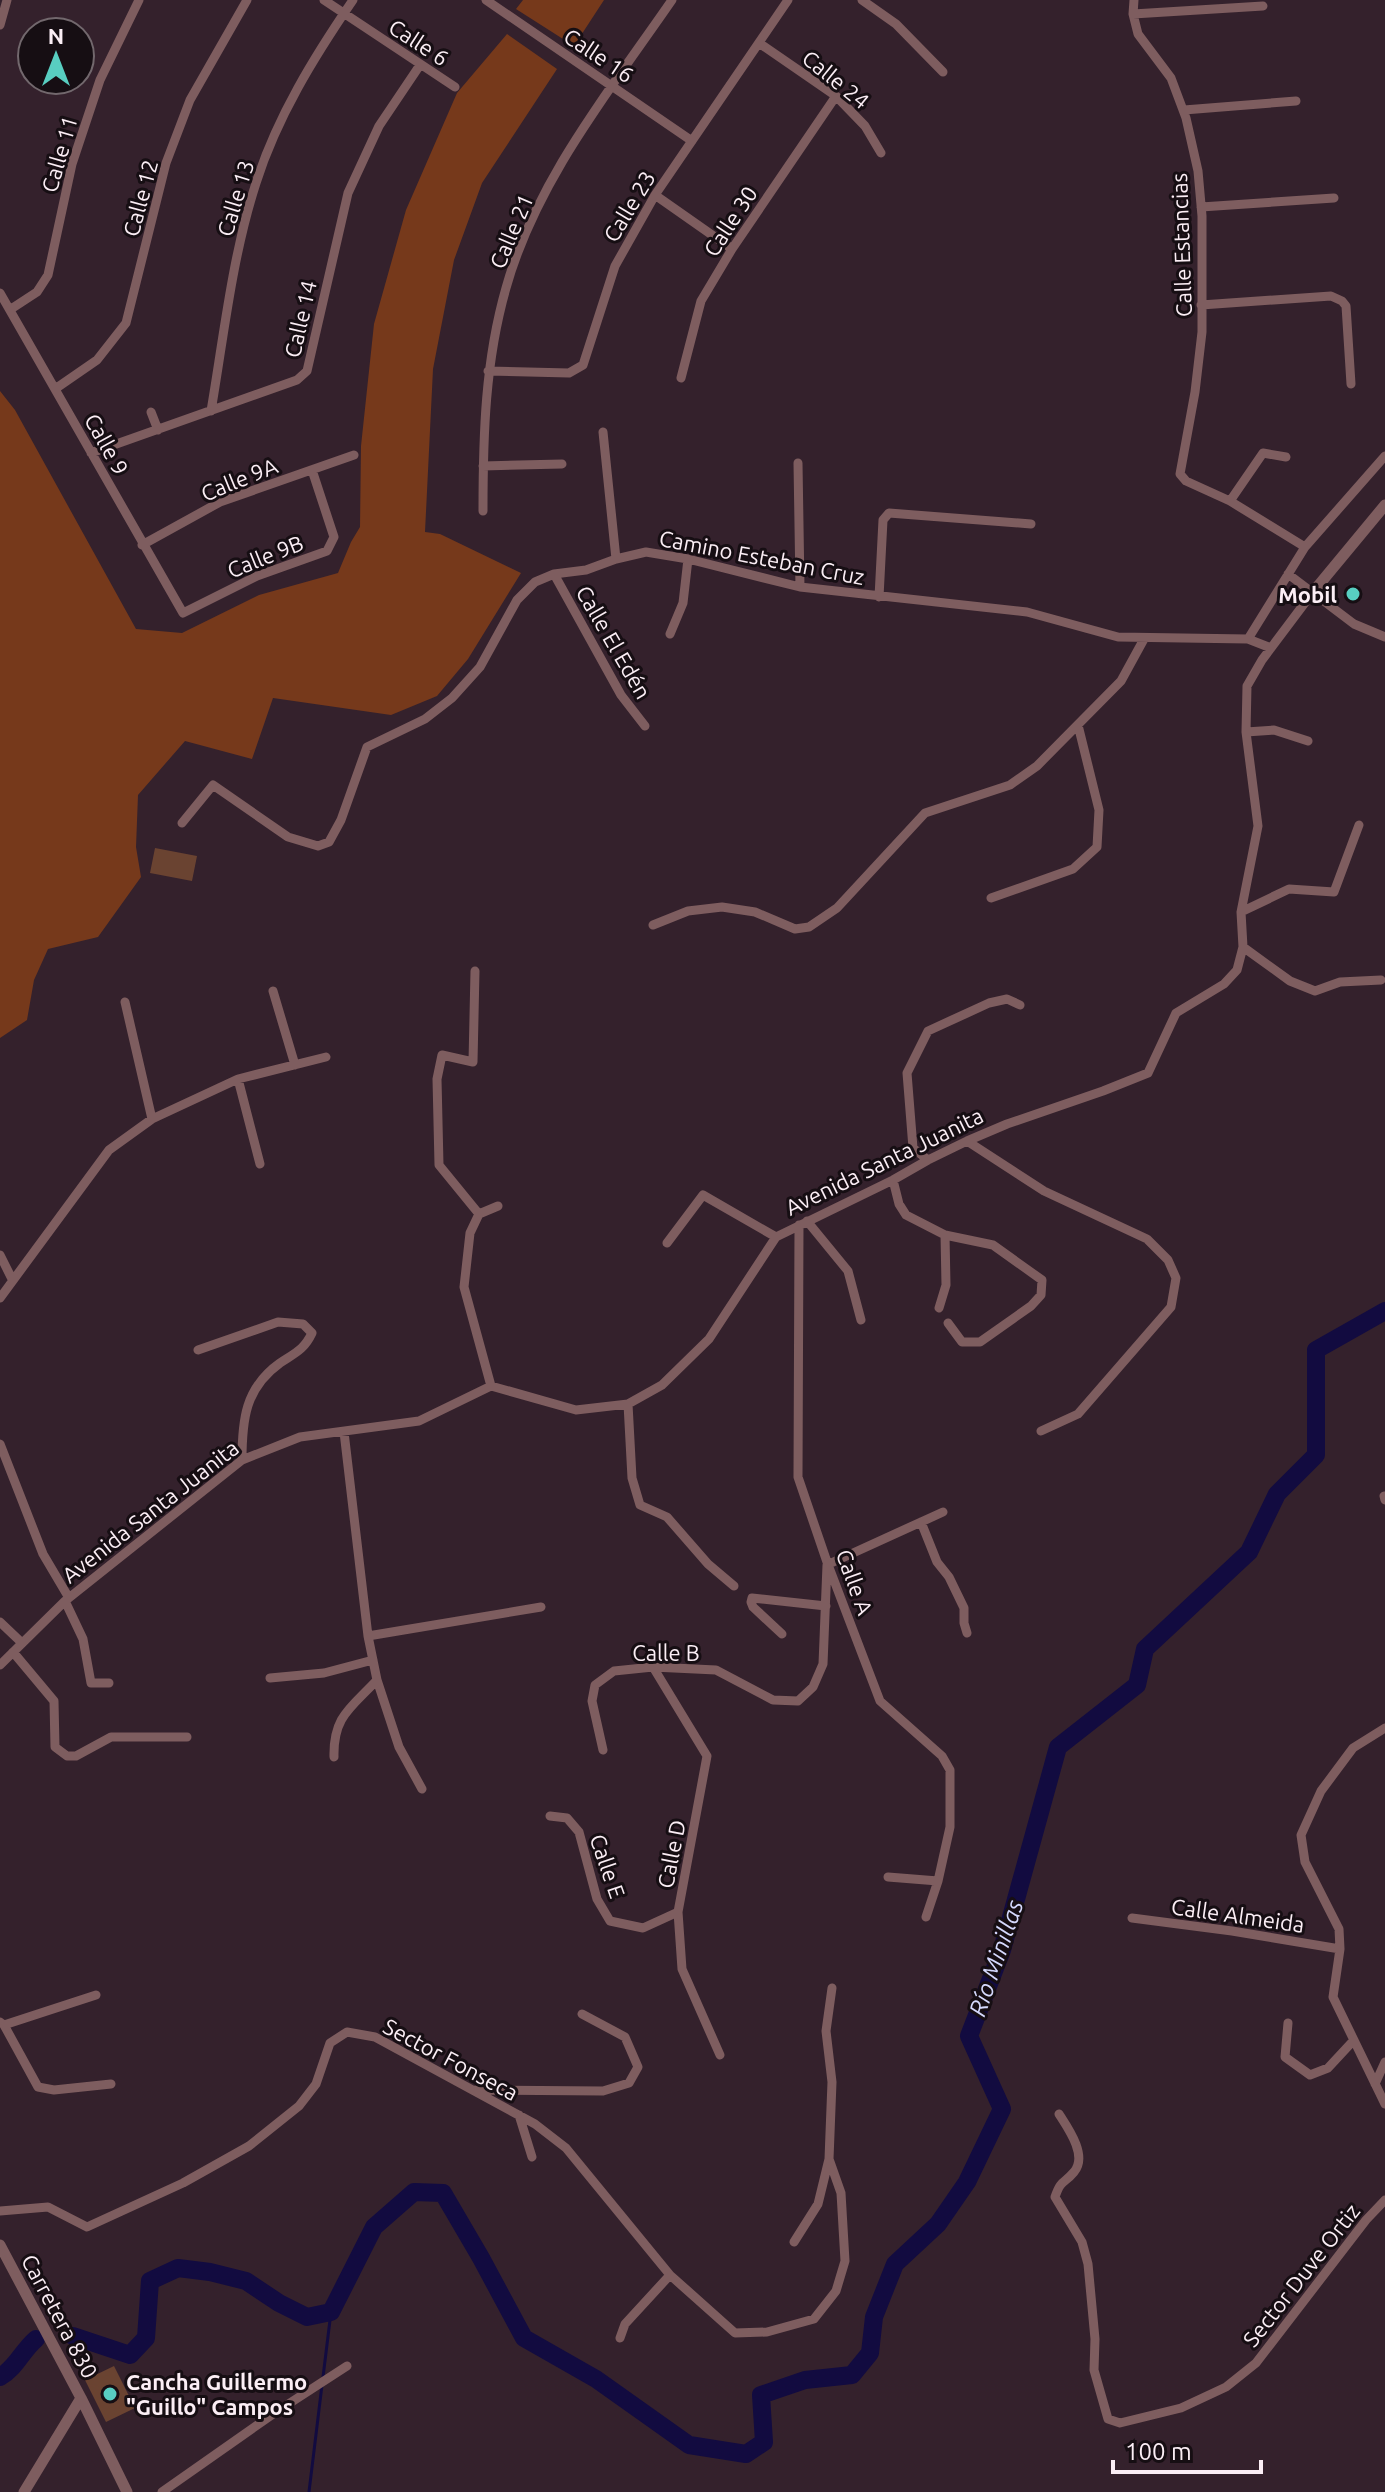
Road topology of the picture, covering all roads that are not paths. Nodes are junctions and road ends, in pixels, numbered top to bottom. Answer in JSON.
{"nodes":[{"id":1,"x":7,"y":0,"type":"edge"},
{"id":2,"x":139,"y":0,"type":"edge"},
{"id":3,"x":247,"y":0,"type":"edge"},
{"id":4,"x":324,"y":0,"type":"edge"},
{"id":5,"x":353,"y":0,"type":"edge"},
{"id":6,"x":486,"y":0,"type":"edge"},
{"id":7,"x":672,"y":0,"type":"edge"},
{"id":8,"x":788,"y":0,"type":"edge"},
{"id":9,"x":862,"y":0,"type":"edge"},
{"id":10,"x":1134,"y":0,"type":"edge"},
{"id":11,"x":1263,"y":6,"type":"dead end"},
{"id":12,"x":344,"y":14,"type":"junction"},
{"id":13,"x":1133,"y":14,"type":"junction"},
{"id":14,"x":0,"y":25,"type":"edge"},
{"id":15,"x":759,"y":43,"type":"junction"},
{"id":16,"x":420,"y":65,"type":"junction"},
{"id":17,"x":943,"y":72,"type":"dead end"},
{"id":18,"x":455,"y":87,"type":"dead end"},
{"id":19,"x":613,"y":87,"type":"junction"},
{"id":20,"x":836,"y":96,"type":"junction"},
{"id":21,"x":1296,"y":101,"type":"dead end"},
{"id":22,"x":1184,"y":110,"type":"junction"},
{"id":23,"x":692,"y":141,"type":"junction"},
{"id":24,"x":881,"y":153,"type":"dead end"},
{"id":25,"x":655,"y":195,"type":"junction"},
{"id":26,"x":1334,"y":198,"type":"dead end"},
{"id":27,"x":1201,"y":207,"type":"junction"},
{"id":28,"x":732,"y":249,"type":"junction"},
{"id":29,"x":0,"y":293,"type":"edge"},
{"id":30,"x":1201,"y":305,"type":"junction"},
{"id":31,"x":11,"y":309,"type":"junction"},
{"id":32,"x":488,"y":371,"type":"junction"},
{"id":33,"x":681,"y":378,"type":"dead end"},
{"id":34,"x":1351,"y":384,"type":"dead end"},
{"id":35,"x":55,"y":389,"type":"junction"},
{"id":36,"x":211,"y":411,"type":"junction"},
{"id":37,"x":151,"y":412,"type":"dead end"},
{"id":38,"x":158,"y":430,"type":"junction"},
{"id":39,"x":603,"y":432,"type":"dead end"},
{"id":40,"x":91,"y":453,"type":"junction"},
{"id":41,"x":354,"y":455,"type":"dead end"},
{"id":42,"x":1385,"y":456,"type":"edge"},
{"id":43,"x":1286,"y":457,"type":"dead end"},
{"id":44,"x":798,"y":463,"type":"dead end"},
{"id":45,"x":562,"y":464,"type":"dead end"},
{"id":46,"x":483,"y":466,"type":"junction"},
{"id":47,"x":312,"y":470,"type":"junction"},
{"id":48,"x":1230,"y":501,"type":"junction"},
{"id":49,"x":1385,"y":505,"type":"edge"},
{"id":50,"x":483,"y":511,"type":"dead end"},
{"id":51,"x":1031,"y":524,"type":"dead end"},
{"id":52,"x":142,"y":545,"type":"junction"},
{"id":53,"x":1305,"y":547,"type":"junction"},
{"id":54,"x":616,"y":559,"type":"junction"},
{"id":55,"x":688,"y":559,"type":"junction"},
{"id":56,"x":554,"y":574,"type":"junction"},
{"id":57,"x":1288,"y":574,"type":"junction"},
{"id":58,"x":800,"y":587,"type":"junction"},
{"id":59,"x":1313,"y":592,"type":"junction"},
{"id":60,"x":879,"y":597,"type":"junction"},
{"id":61,"x":183,"y":613,"type":"joint"},
{"id":62,"x":670,"y":634,"type":"dead end"},
{"id":63,"x":1385,"y":637,"type":"edge"},
{"id":64,"x":1144,"y":639,"type":"junction"},
{"id":65,"x":1248,"y":639,"type":"junction"},
{"id":66,"x":1271,"y":648,"type":"junction"},
{"id":67,"x":1078,"y":725,"type":"junction"},
{"id":68,"x":645,"y":726,"type":"dead end"},
{"id":69,"x":1246,"y":732,"type":"junction"},
{"id":70,"x":1308,"y":741,"type":"dead end"},
{"id":71,"x":182,"y":823,"type":"dead end"},
{"id":72,"x":1359,"y":825,"type":"dead end"},
{"id":73,"x":991,"y":898,"type":"dead end"},
{"id":74,"x":1241,"y":912,"type":"junction"},
{"id":75,"x":653,"y":925,"type":"dead end"},
{"id":76,"x":1243,"y":947,"type":"junction"},
{"id":77,"x":475,"y":971,"type":"dead end"},
{"id":78,"x":1381,"y":980,"type":"dead end"},
{"id":79,"x":273,"y":991,"type":"dead end"},
{"id":80,"x":125,"y":1002,"type":"dead end"},
{"id":81,"x":1020,"y":1005,"type":"dead end"},
{"id":82,"x":326,"y":1057,"type":"dead end"},
{"id":83,"x":295,"y":1065,"type":"junction"},
{"id":84,"x":238,"y":1079,"type":"junction"},
{"id":85,"x":152,"y":1119,"type":"junction"},
{"id":86,"x":967,"y":1141,"type":"junction"},
{"id":87,"x":928,"y":1160,"type":"junction"},
{"id":88,"x":260,"y":1164,"type":"dead end"},
{"id":89,"x":893,"y":1180,"type":"junction"},
{"id":90,"x":498,"y":1206,"type":"dead end"},
{"id":91,"x":479,"y":1214,"type":"junction"},
{"id":92,"x":803,"y":1223,"type":"junction"},
{"id":93,"x":945,"y":1235,"type":"junction"},
{"id":94,"x":776,"y":1237,"type":"junction"},
{"id":95,"x":667,"y":1243,"type":"dead end"},
{"id":96,"x":0,"y":1255,"type":"edge"},
{"id":97,"x":12,"y":1279,"type":"junction"},
{"id":98,"x":0,"y":1298,"type":"edge"},
{"id":99,"x":939,"y":1308,"type":"dead end"},
{"id":100,"x":861,"y":1320,"type":"dead end"},
{"id":101,"x":948,"y":1323,"type":"dead end"},
{"id":102,"x":198,"y":1350,"type":"dead end"},
{"id":103,"x":491,"y":1386,"type":"junction"},
{"id":104,"x":628,"y":1404,"type":"junction"},
{"id":105,"x":1041,"y":1431,"type":"dead end"},
{"id":106,"x":344,"y":1432,"type":"junction"},
{"id":107,"x":0,"y":1444,"type":"edge"},
{"id":108,"x":242,"y":1460,"type":"junction"},
{"id":109,"x":943,"y":1512,"type":"dead end"},
{"id":110,"x":921,"y":1522,"type":"junction"},
{"id":111,"x":828,"y":1563,"type":"junction"},
{"id":112,"x":734,"y":1586,"type":"dead end"},
{"id":113,"x":67,"y":1600,"type":"junction"},
{"id":114,"x":826,"y":1606,"type":"junction"},
{"id":115,"x":541,"y":1607,"type":"dead end"},
{"id":116,"x":0,"y":1622,"type":"edge"},
{"id":117,"x":967,"y":1633,"type":"dead end"},
{"id":118,"x":782,"y":1634,"type":"dead end"},
{"id":119,"x":368,"y":1636,"type":"junction"},
{"id":120,"x":21,"y":1642,"type":"junction"},
{"id":121,"x":13,"y":1652,"type":"junction"},
{"id":122,"x":373,"y":1660,"type":"junction"},
{"id":123,"x":0,"y":1665,"type":"edge"},
{"id":124,"x":653,"y":1667,"type":"junction"},
{"id":125,"x":270,"y":1678,"type":"dead end"},
{"id":126,"x":377,"y":1680,"type":"junction"},
{"id":127,"x":109,"y":1683,"type":"dead end"},
{"id":128,"x":1385,"y":1728,"type":"edge"},
{"id":129,"x":187,"y":1737,"type":"dead end"},
{"id":130,"x":603,"y":1750,"type":"dead end"},
{"id":131,"x":334,"y":1757,"type":"dead end"},
{"id":132,"x":422,"y":1789,"type":"dead end"},
{"id":133,"x":550,"y":1816,"type":"dead end"},
{"id":134,"x":888,"y":1877,"type":"dead end"},
{"id":135,"x":938,"y":1881,"type":"junction"},
{"id":136,"x":678,"y":1912,"type":"junction"},
{"id":137,"x":926,"y":1917,"type":"dead end"},
{"id":138,"x":1132,"y":1918,"type":"dead end"},
{"id":139,"x":1340,"y":1949,"type":"junction"},
{"id":140,"x":832,"y":1988,"type":"dead end"},
{"id":141,"x":96,"y":1995,"type":"dead end"},
{"id":142,"x":582,"y":2014,"type":"dead end"},
{"id":143,"x":1288,"y":2023,"type":"dead end"},
{"id":144,"x":2,"y":2024,"type":"edge"},
{"id":145,"x":1354,"y":2040,"type":"junction"},
{"id":146,"x":720,"y":2055,"type":"dead end"},
{"id":147,"x":1385,"y":2062,"type":"edge"},
{"id":148,"x":111,"y":2084,"type":"dead end"},
{"id":149,"x":1375,"y":2084,"type":"junction"},
{"id":150,"x":473,"y":2090,"type":"junction"},
{"id":151,"x":1385,"y":2104,"type":"edge"},
{"id":152,"x":1059,"y":2114,"type":"dead end"},
{"id":153,"x":519,"y":2115,"type":"junction"},
{"id":154,"x":532,"y":2157,"type":"dead end"},
{"id":155,"x":829,"y":2159,"type":"junction"},
{"id":156,"x":1385,"y":2200,"type":"edge"},
{"id":157,"x":0,"y":2211,"type":"edge"},
{"id":158,"x":794,"y":2242,"type":"dead end"},
{"id":159,"x":0,"y":2245,"type":"edge"},
{"id":160,"x":670,"y":2275,"type":"junction"},
{"id":161,"x":620,"y":2338,"type":"dead end"},
{"id":162,"x":347,"y":2366,"type":"dead end"},
{"id":163,"x":81,"y":2398,"type":"junction"},
{"id":164,"x":24,"y":2492,"type":"edge"},
{"id":165,"x":127,"y":2492,"type":"edge"},
{"id":166,"x":162,"y":2492,"type":"edge"}],
"edges":[{"from":1,"to":14,"type":"street"},
{"from":2,"to":31,"type":"street","name":"Calle 11"},
{"from":3,"to":35,"type":"street","name":"Calle 12"},
{"from":4,"to":12,"type":"street","name":"Calle 6"},
{"from":5,"to":12,"type":"street","name":"Calle 13"},
{"from":6,"to":19,"type":"street","name":"Calle 16"},
{"from":7,"to":19,"type":"street","name":"Calle 21"},
{"from":8,"to":15,"type":"street","name":"Calle 23"},
{"from":9,"to":17,"type":"street"},
{"from":10,"to":13,"type":"street","name":"Calle Estancias"},
{"from":11,"to":13,"type":"street"},
{"from":12,"to":16,"type":"street","name":"Calle 6"},
{"from":12,"to":36,"type":"street","name":"Calle 13"},
{"from":13,"to":22,"type":"street","name":"Calle Estancias"},
{"from":15,"to":20,"type":"street","name":"Calle 24"},
{"from":15,"to":23,"type":"street","name":"Calle 23"},
{"from":16,"to":18,"type":"street","name":"Calle 6"},
{"from":16,"to":36,"type":"street","name":"Calle 14"},
{"from":19,"to":23,"type":"street","name":"Calle 16"},
{"from":19,"to":32,"type":"street","name":"Calle 21"},
{"from":20,"to":24,"type":"street","name":"Calle 24"},
{"from":20,"to":28,"type":"street","name":"Calle 30"},
{"from":21,"to":22,"type":"street"},
{"from":22,"to":27,"type":"street","name":"Calle Estancias"},
{"from":23,"to":25,"type":"street","name":"Calle 23"},
{"from":25,"to":28,"type":"street"},
{"from":25,"to":32,"type":"street","name":"Calle 23"},
{"from":26,"to":27,"type":"street"},
{"from":27,"to":30,"type":"street","name":"Calle Estancias"},
{"from":28,"to":33,"type":"street","name":"Calle 30"},
{"from":29,"to":31,"type":"street","name":"Calle 9"},
{"from":30,"to":34,"type":"street"},
{"from":30,"to":48,"type":"street","name":"Calle Estancias"},
{"from":31,"to":35,"type":"street","name":"Calle 9"},
{"from":32,"to":46,"type":"street","name":"Calle 21"},
{"from":35,"to":40,"type":"street","name":"Calle 9"},
{"from":36,"to":38,"type":"street","name":"Calle 14"},
{"from":37,"to":38,"type":"street"},
{"from":38,"to":40,"type":"street","name":"Calle 14"},
{"from":39,"to":54,"type":"street"},
{"from":40,"to":52,"type":"street","name":"Calle 9"},
{"from":41,"to":47,"type":"street","name":"Calle 9A"},
{"from":42,"to":53,"type":"street"},
{"from":43,"to":48,"type":"street"},
{"from":44,"to":58,"type":"street"},
{"from":45,"to":46,"type":"street"},
{"from":46,"to":50,"type":"street","name":"Calle 21"},
{"from":47,"to":52,"type":"street","name":"Calle 9A"},
{"from":47,"to":61,"type":"street","name":"Calle 9B"},
{"from":48,"to":53,"type":"street"},
{"from":49,"to":59,"type":"street","name":"Avenida Santa Juanita"},
{"from":51,"to":60,"type":"street"},
{"from":52,"to":61,"type":"street","name":"Calle 9"},
{"from":53,"to":57,"type":"street"},
{"from":54,"to":55,"type":"street","name":"Camino Esteban Cruz"},
{"from":54,"to":56,"type":"street","name":"Camino Esteban Cruz"},
{"from":55,"to":58,"type":"street","name":"Camino Esteban Cruz"},
{"from":55,"to":62,"type":"street"},
{"from":56,"to":68,"type":"street","name":"Calle El Edén"},
{"from":56,"to":71,"type":"street","name":"Camino Esteban Cruz"},
{"from":57,"to":59,"type":"street"},
{"from":57,"to":65,"type":"street"},
{"from":58,"to":60,"type":"street","name":"Camino Esteban Cruz"},
{"from":59,"to":63,"type":"street"},
{"from":59,"to":66,"type":"street","name":"Avenida Santa Juanita"},
{"from":60,"to":64,"type":"street","name":"Camino Esteban Cruz"},
{"from":64,"to":65,"type":"street","name":"Camino Esteban Cruz"},
{"from":64,"to":67,"type":"street"},
{"from":65,"to":66,"type":"street","name":"Camino Esteban Cruz"},
{"from":66,"to":69,"type":"street","name":"Avenida Santa Juanita"},
{"from":67,"to":73,"type":"street"},
{"from":67,"to":75,"type":"street"},
{"from":69,"to":70,"type":"street"},
{"from":69,"to":74,"type":"street","name":"Avenida Santa Juanita"},
{"from":72,"to":74,"type":"street"},
{"from":74,"to":76,"type":"street","name":"Avenida Santa Juanita"},
{"from":76,"to":78,"type":"street"},
{"from":76,"to":86,"type":"street","name":"Avenida Santa Juanita"},
{"from":77,"to":91,"type":"street"},
{"from":79,"to":83,"type":"street"},
{"from":80,"to":85,"type":"street"},
{"from":81,"to":87,"type":"street"},
{"from":82,"to":83,"type":"street"},
{"from":83,"to":84,"type":"street"},
{"from":84,"to":85,"type":"street"},
{"from":84,"to":88,"type":"street"},
{"from":85,"to":97,"type":"street"},
{"from":86,"to":87,"type":"street","name":"Avenida Santa Juanita"},
{"from":86,"to":105,"type":"street"},
{"from":87,"to":89,"type":"street","name":"Avenida Santa Juanita"},
{"from":89,"to":92,"type":"street","name":"Avenida Santa Juanita"},
{"from":89,"to":93,"type":"street"},
{"from":90,"to":91,"type":"street"},
{"from":91,"to":103,"type":"street"},
{"from":92,"to":94,"type":"street","name":"Avenida Santa Juanita"},
{"from":92,"to":100,"type":"street"},
{"from":92,"to":111,"type":"street","name":"Calle A"},
{"from":93,"to":99,"type":"street"},
{"from":93,"to":101,"type":"street"},
{"from":94,"to":95,"type":"street"},
{"from":94,"to":104,"type":"street","name":"Avenida Santa Juanita"},
{"from":96,"to":97,"type":"street"},
{"from":97,"to":98,"type":"street"},
{"from":102,"to":108,"type":"street"},
{"from":103,"to":104,"type":"street","name":"Avenida Santa Juanita"},
{"from":103,"to":106,"type":"street","name":"Avenida Santa Juanita"},
{"from":104,"to":112,"type":"street"},
{"from":106,"to":108,"type":"street","name":"Avenida Santa Juanita"},
{"from":106,"to":119,"type":"street"},
{"from":107,"to":113,"type":"street"},
{"from":108,"to":113,"type":"street","name":"Avenida Santa Juanita"},
{"from":109,"to":110,"type":"street"},
{"from":110,"to":111,"type":"street"},
{"from":110,"to":117,"type":"street"},
{"from":111,"to":114,"type":"street","name":"Calle B"},
{"from":111,"to":135,"type":"street","name":"Calle A"},
{"from":113,"to":120,"type":"street","name":"Avenida Santa Juanita"},
{"from":113,"to":127,"type":"street"},
{"from":114,"to":118,"type":"street"},
{"from":114,"to":124,"type":"street","name":"Calle B"},
{"from":115,"to":119,"type":"street"},
{"from":116,"to":120,"type":"street"},
{"from":119,"to":122,"type":"street"},
{"from":120,"to":121,"type":"street","name":"Avenida Santa Juanita"},
{"from":121,"to":123,"type":"street","name":"Avenida Santa Juanita"},
{"from":121,"to":129,"type":"street"},
{"from":122,"to":125,"type":"street"},
{"from":122,"to":126,"type":"street"},
{"from":124,"to":130,"type":"street","name":"Calle B"},
{"from":124,"to":136,"type":"street","name":"Calle D"},
{"from":126,"to":131,"type":"street"},
{"from":126,"to":132,"type":"street"},
{"from":128,"to":139,"type":"street"},
{"from":133,"to":136,"type":"street","name":"Calle E"},
{"from":134,"to":135,"type":"street"},
{"from":135,"to":137,"type":"street","name":"Calle A"},
{"from":136,"to":146,"type":"street","name":"Calle D"},
{"from":138,"to":139,"type":"street","name":"Calle Almeida"},
{"from":139,"to":145,"type":"street"},
{"from":140,"to":155,"type":"street"},
{"from":141,"to":144,"type":"street"},
{"from":142,"to":150,"type":"street"},
{"from":143,"to":145,"type":"street"},
{"from":144,"to":148,"type":"street"},
{"from":145,"to":149,"type":"street"},
{"from":147,"to":149,"type":"street"},
{"from":149,"to":151,"type":"street"},
{"from":150,"to":153,"type":"street","name":"Sector Fonseca"},
{"from":150,"to":157,"type":"street","name":"Sector Fonseca"},
{"from":152,"to":156,"type":"street","name":"Sector Duve Ortiz"},
{"from":153,"to":154,"type":"street"},
{"from":153,"to":160,"type":"street","name":"Sector Fonseca"},
{"from":155,"to":158,"type":"street"},
{"from":155,"to":160,"type":"street","name":"Sector Fonseca"},
{"from":159,"to":163,"type":"street","name":"Carretera 830"},
{"from":160,"to":161,"type":"street"},
{"from":162,"to":166,"type":"street"},
{"from":163,"to":164,"type":"street"},
{"from":163,"to":165,"type":"street","name":"Carretera 830"}]}
